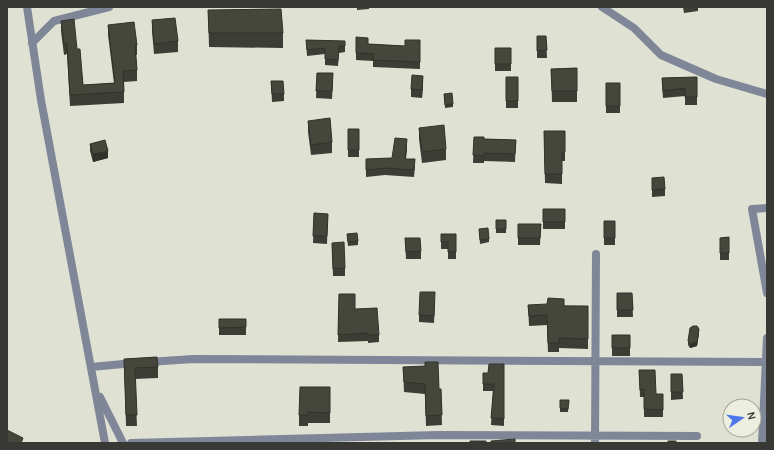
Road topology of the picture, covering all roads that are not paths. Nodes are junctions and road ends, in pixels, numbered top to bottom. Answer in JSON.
{"nodes":[{"id":1,"x":27,"y":7,"type":"edge"},
{"id":2,"x":109,"y":7,"type":"edge"},
{"id":3,"x":602,"y":7,"type":"edge"},
{"id":4,"x":32,"y":43,"type":"junction"},
{"id":5,"x":767,"y":94,"type":"edge"},
{"id":6,"x":767,"y":208,"type":"edge"},
{"id":7,"x":596,"y":254,"type":"dead end"},
{"id":8,"x":767,"y":293,"type":"edge"},
{"id":9,"x":767,"y":338,"type":"edge"},
{"id":10,"x":595,"y":361,"type":"junction"},
{"id":11,"x":766,"y":362,"type":"junction"},
{"id":12,"x":91,"y":367,"type":"junction"},
{"id":13,"x":95,"y":389,"type":"junction"},
{"id":14,"x":697,"y":436,"type":"dead end"},
{"id":15,"x":594,"y":440,"type":"edge"},
{"id":16,"x":105,"y":443,"type":"edge"},
{"id":17,"x":123,"y":443,"type":"edge"},
{"id":18,"x":131,"y":443,"type":"edge"},
{"id":19,"x":762,"y":443,"type":"edge"}],
"edges":[{"from":1,"to":4,"type":"street"},
{"from":2,"to":4,"type":"street"},
{"from":3,"to":5,"type":"street"},
{"from":4,"to":12,"type":"street"},
{"from":6,"to":8,"type":"street"},
{"from":7,"to":10,"type":"street"},
{"from":9,"to":11,"type":"street"},
{"from":10,"to":11,"type":"street"},
{"from":10,"to":12,"type":"street"},
{"from":10,"to":15,"type":"street"},
{"from":11,"to":19,"type":"street"},
{"from":12,"to":13,"type":"street"},
{"from":13,"to":16,"type":"street"},
{"from":13,"to":17,"type":"street"},
{"from":14,"to":15,"type":"street"},
{"from":15,"to":18,"type":"street"}]}
